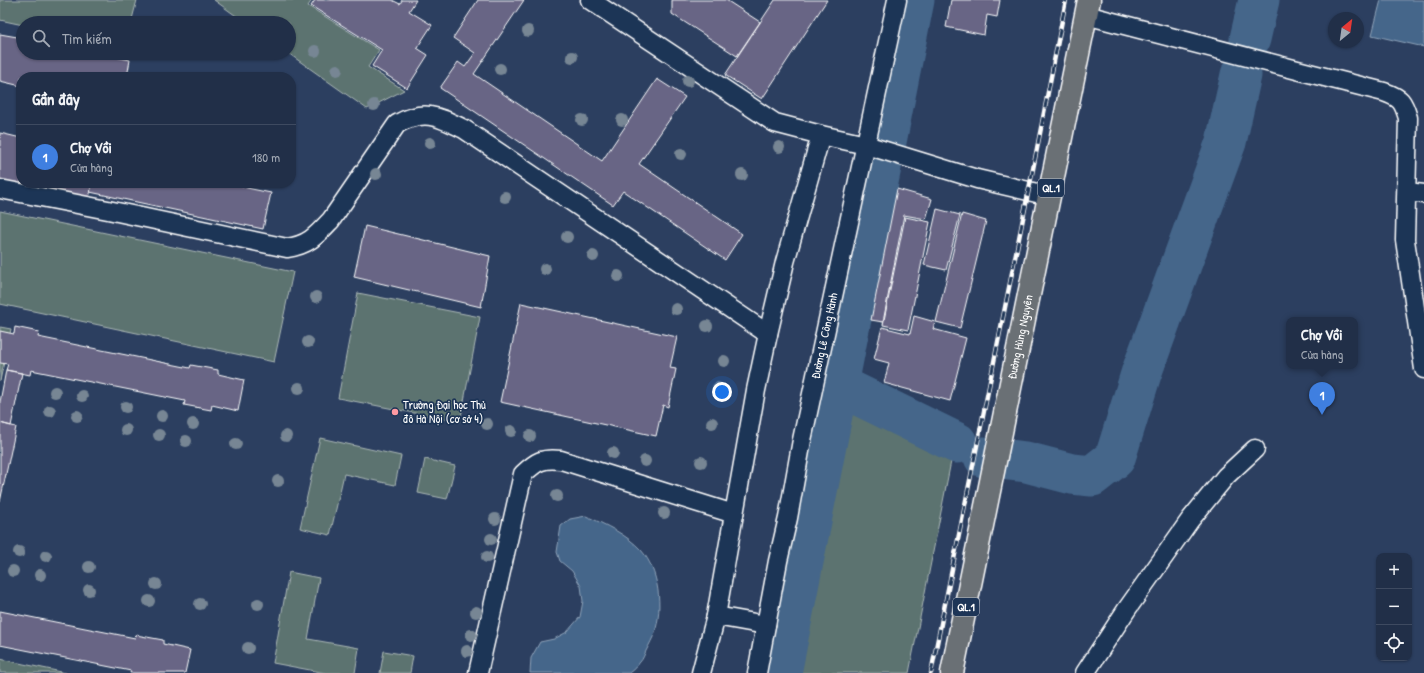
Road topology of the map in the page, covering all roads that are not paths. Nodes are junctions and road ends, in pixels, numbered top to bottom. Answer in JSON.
{"nodes":[{"id":1,"x":590,"y":0,"type":"edge"},
{"id":2,"x":897,"y":0,"type":"edge"},
{"id":3,"x":1088,"y":8,"type":"edge"},
{"id":4,"x":821,"y":135,"type":"junction"},
{"id":5,"x":872,"y":146,"type":"junction"},
{"id":6,"x":0,"y":189,"type":"edge"},
{"id":7,"x":1416,"y":193,"type":"edge"},
{"id":8,"x":1050,"y":196,"type":"junction"},
{"id":9,"x":768,"y":334,"type":"junction"},
{"id":10,"x":1424,"y":369,"type":"edge"},
{"id":11,"x":1255,"y":449,"type":"dead end"},
{"id":12,"x":734,"y":514,"type":"junction"},
{"id":13,"x":716,"y":616,"type":"junction"},
{"id":14,"x":766,"y":625,"type":"junction"},
{"id":15,"x":478,"y":673,"type":"edge"},
{"id":16,"x":701,"y":673,"type":"edge"},
{"id":17,"x":757,"y":673,"type":"edge"},
{"id":18,"x":952,"y":673,"type":"edge"},
{"id":19,"x":1085,"y":673,"type":"edge"}],
"edges":[{"from":1,"to":4,"type":"street"},
{"from":2,"to":5,"type":"street","name":"Đường Lê Công Hành"},
{"from":3,"to":7,"type":"street"},
{"from":3,"to":8,"type":"highway","name":"Đường Hùng Nguyên","number":"QL.1"},
{"from":4,"to":5,"type":"street"},
{"from":4,"to":9,"type":"street"},
{"from":5,"to":8,"type":"street"},
{"from":5,"to":14,"type":"street","name":"Đường Lê Công Hành"},
{"from":6,"to":9,"type":"street"},
{"from":7,"to":10,"type":"street"},
{"from":8,"to":18,"type":"highway","name":"Đường Hùng Nguyên","number":"QL.1"},
{"from":9,"to":12,"type":"street"},
{"from":11,"to":19,"type":"street"},
{"from":12,"to":13,"type":"street"},
{"from":12,"to":15,"type":"street"},
{"from":13,"to":14,"type":"street"},
{"from":13,"to":16,"type":"street"},
{"from":14,"to":17,"type":"street","name":"Đường Lê Công Hành"}]}
